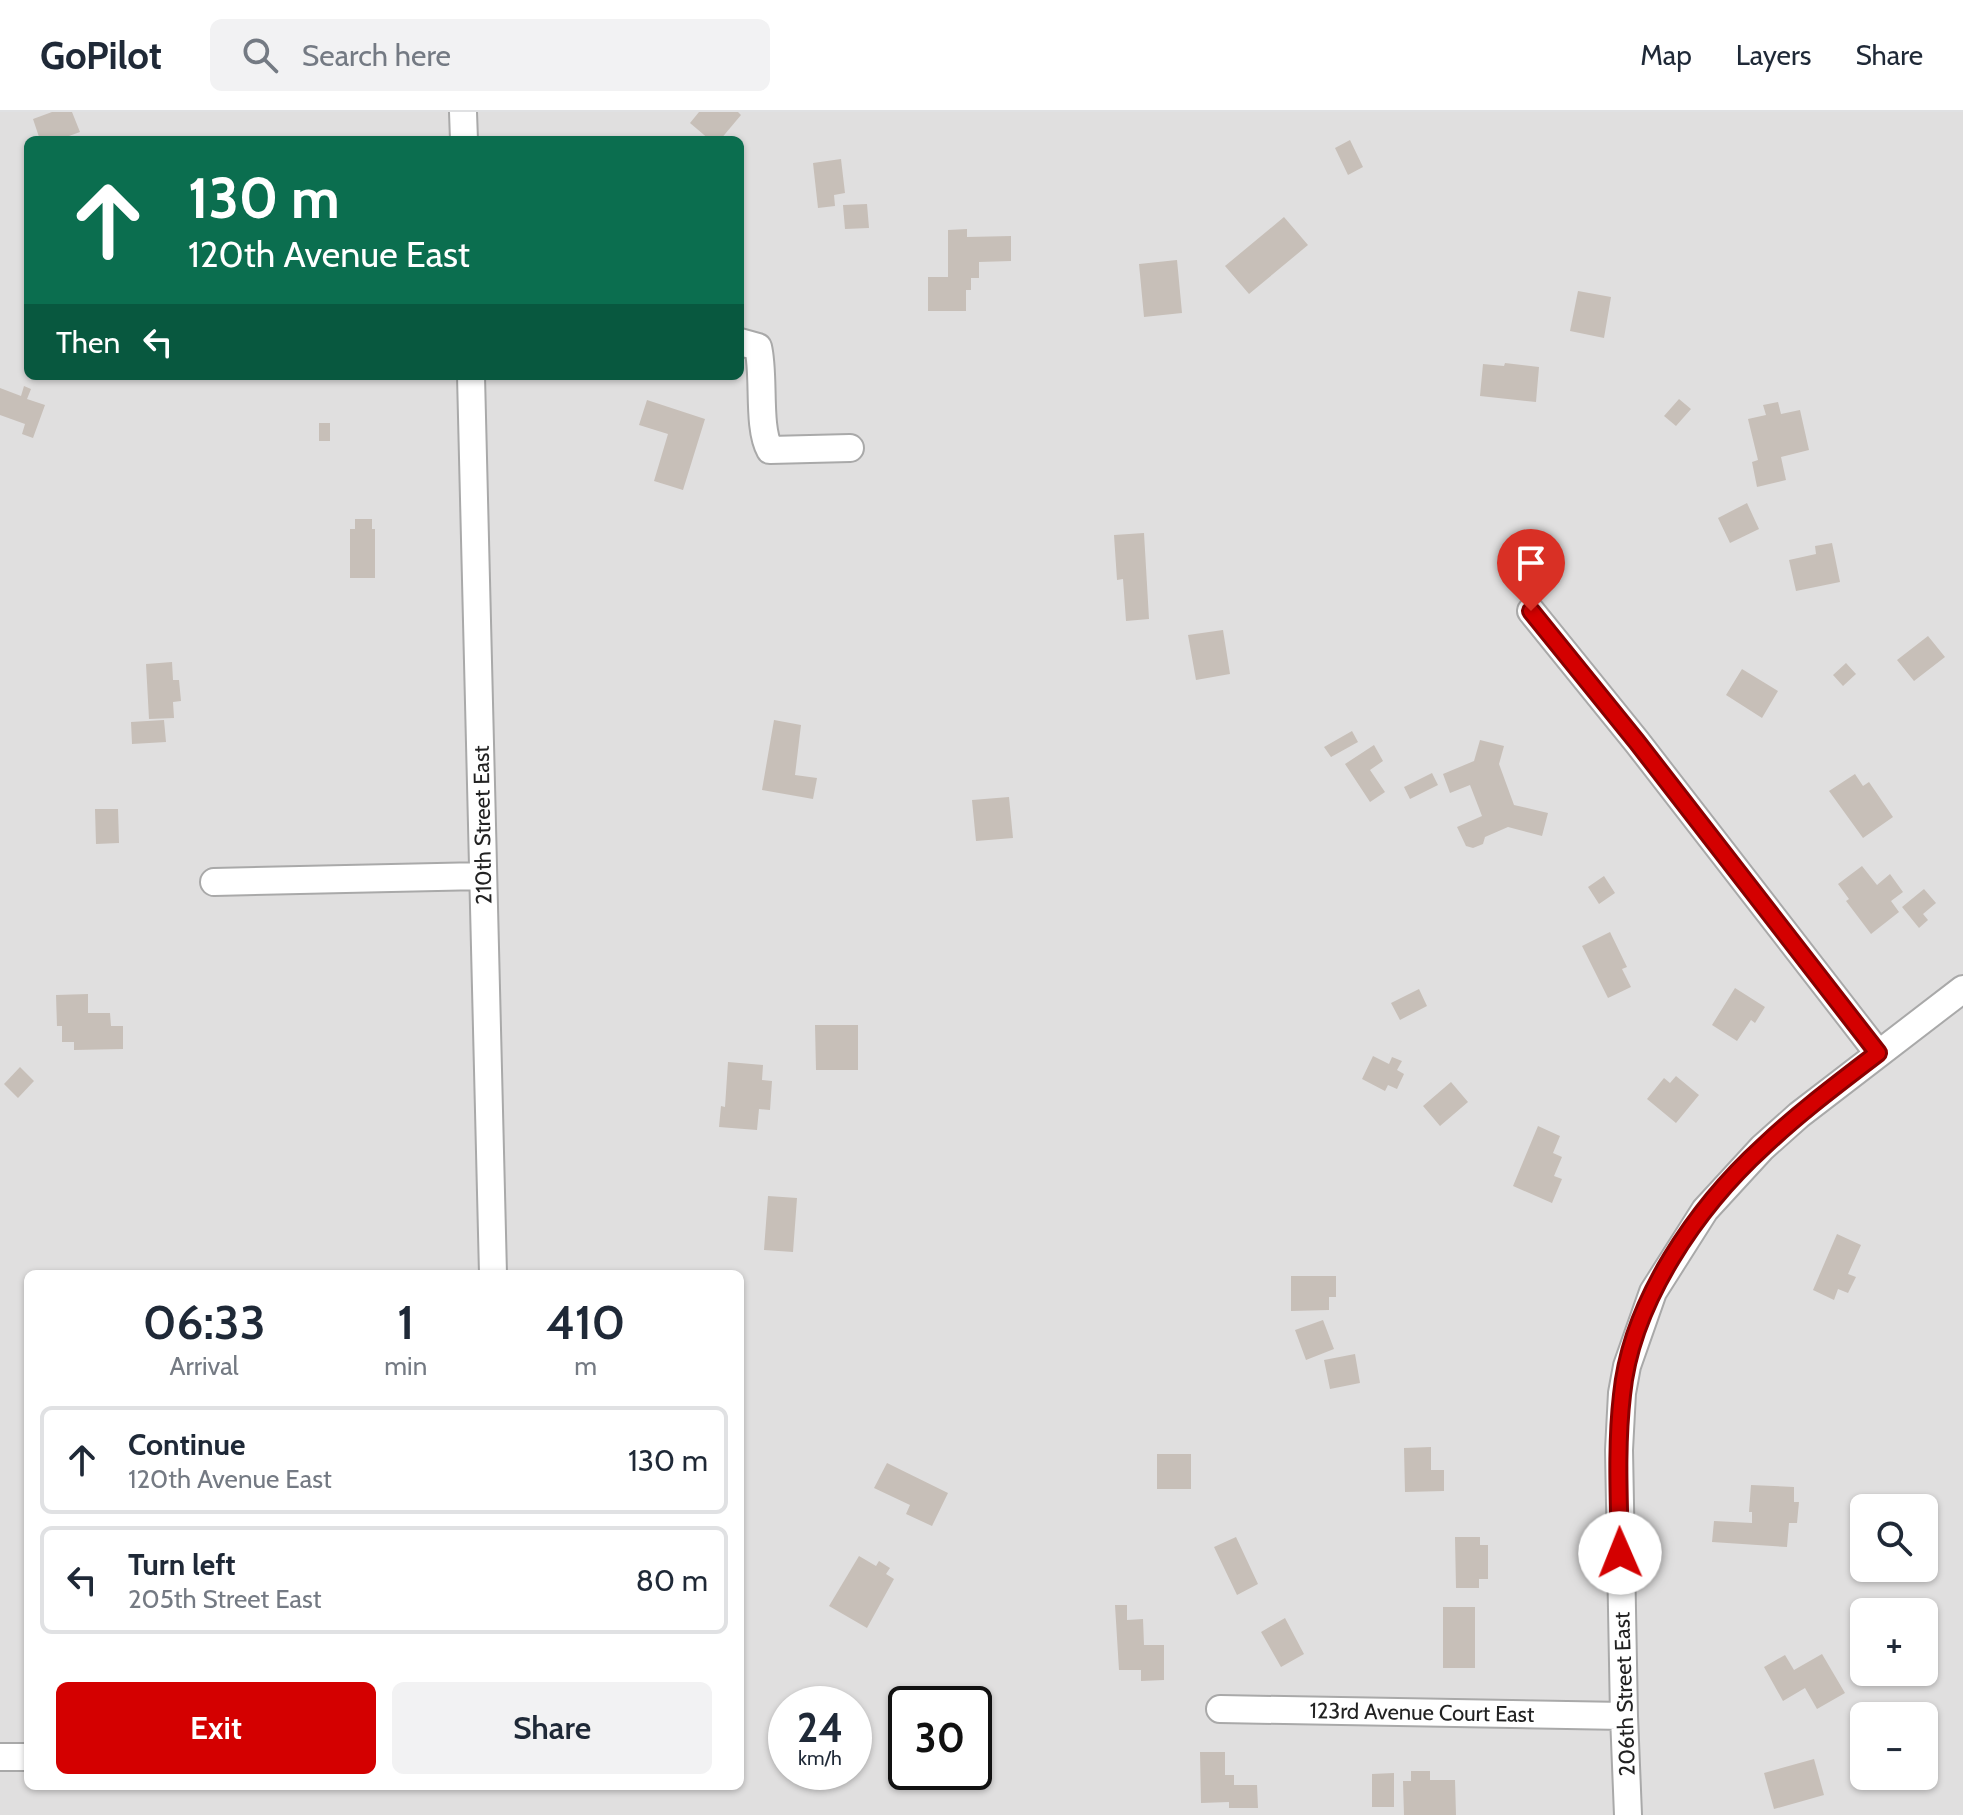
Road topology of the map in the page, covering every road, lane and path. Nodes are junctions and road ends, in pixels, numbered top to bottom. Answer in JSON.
{"nodes":[{"id":1,"x":463,"y":112,"type":"edge"},
{"id":2,"x":464,"y":136,"type":"edge"},
{"id":3,"x":744,"y":343,"type":"edge"},
{"id":4,"x":471,"y":380,"type":"edge"},
{"id":5,"x":850,"y":448,"type":"dead end"},
{"id":6,"x":1531,"y":611,"type":"dead end"},
{"id":7,"x":483,"y":876,"type":"junction"},
{"id":8,"x":214,"y":882,"type":"dead end"},
{"id":9,"x":1963,"y":989,"type":"edge"},
{"id":10,"x":1878,"y":1053,"type":"junction"},
{"id":11,"x":493,"y":1270,"type":"edge"},
{"id":12,"x":1220,"y":1709,"type":"dead end"},
{"id":13,"x":1624,"y":1716,"type":"junction"},
{"id":14,"x":0,"y":1757,"type":"edge"},
{"id":15,"x":24,"y":1757,"type":"edge"},
{"id":16,"x":1628,"y":1815,"type":"edge"}],
"edges":[{"from":1,"to":2,"type":"street"},
{"from":3,"to":5,"type":"street"},
{"from":4,"to":7,"type":"street","name":"210th Street East"},
{"from":6,"to":10,"type":"street"},
{"from":7,"to":8,"type":"street"},
{"from":7,"to":11,"type":"street","name":"210th Street East"},
{"from":9,"to":10,"type":"street","name":"206th Street East"},
{"from":10,"to":13,"type":"street","name":"206th Street East"},
{"from":12,"to":13,"type":"street","name":"123rd Avenue Court East"},
{"from":13,"to":16,"type":"street","name":"206th Street East"},
{"from":14,"to":15,"type":"street"}]}
